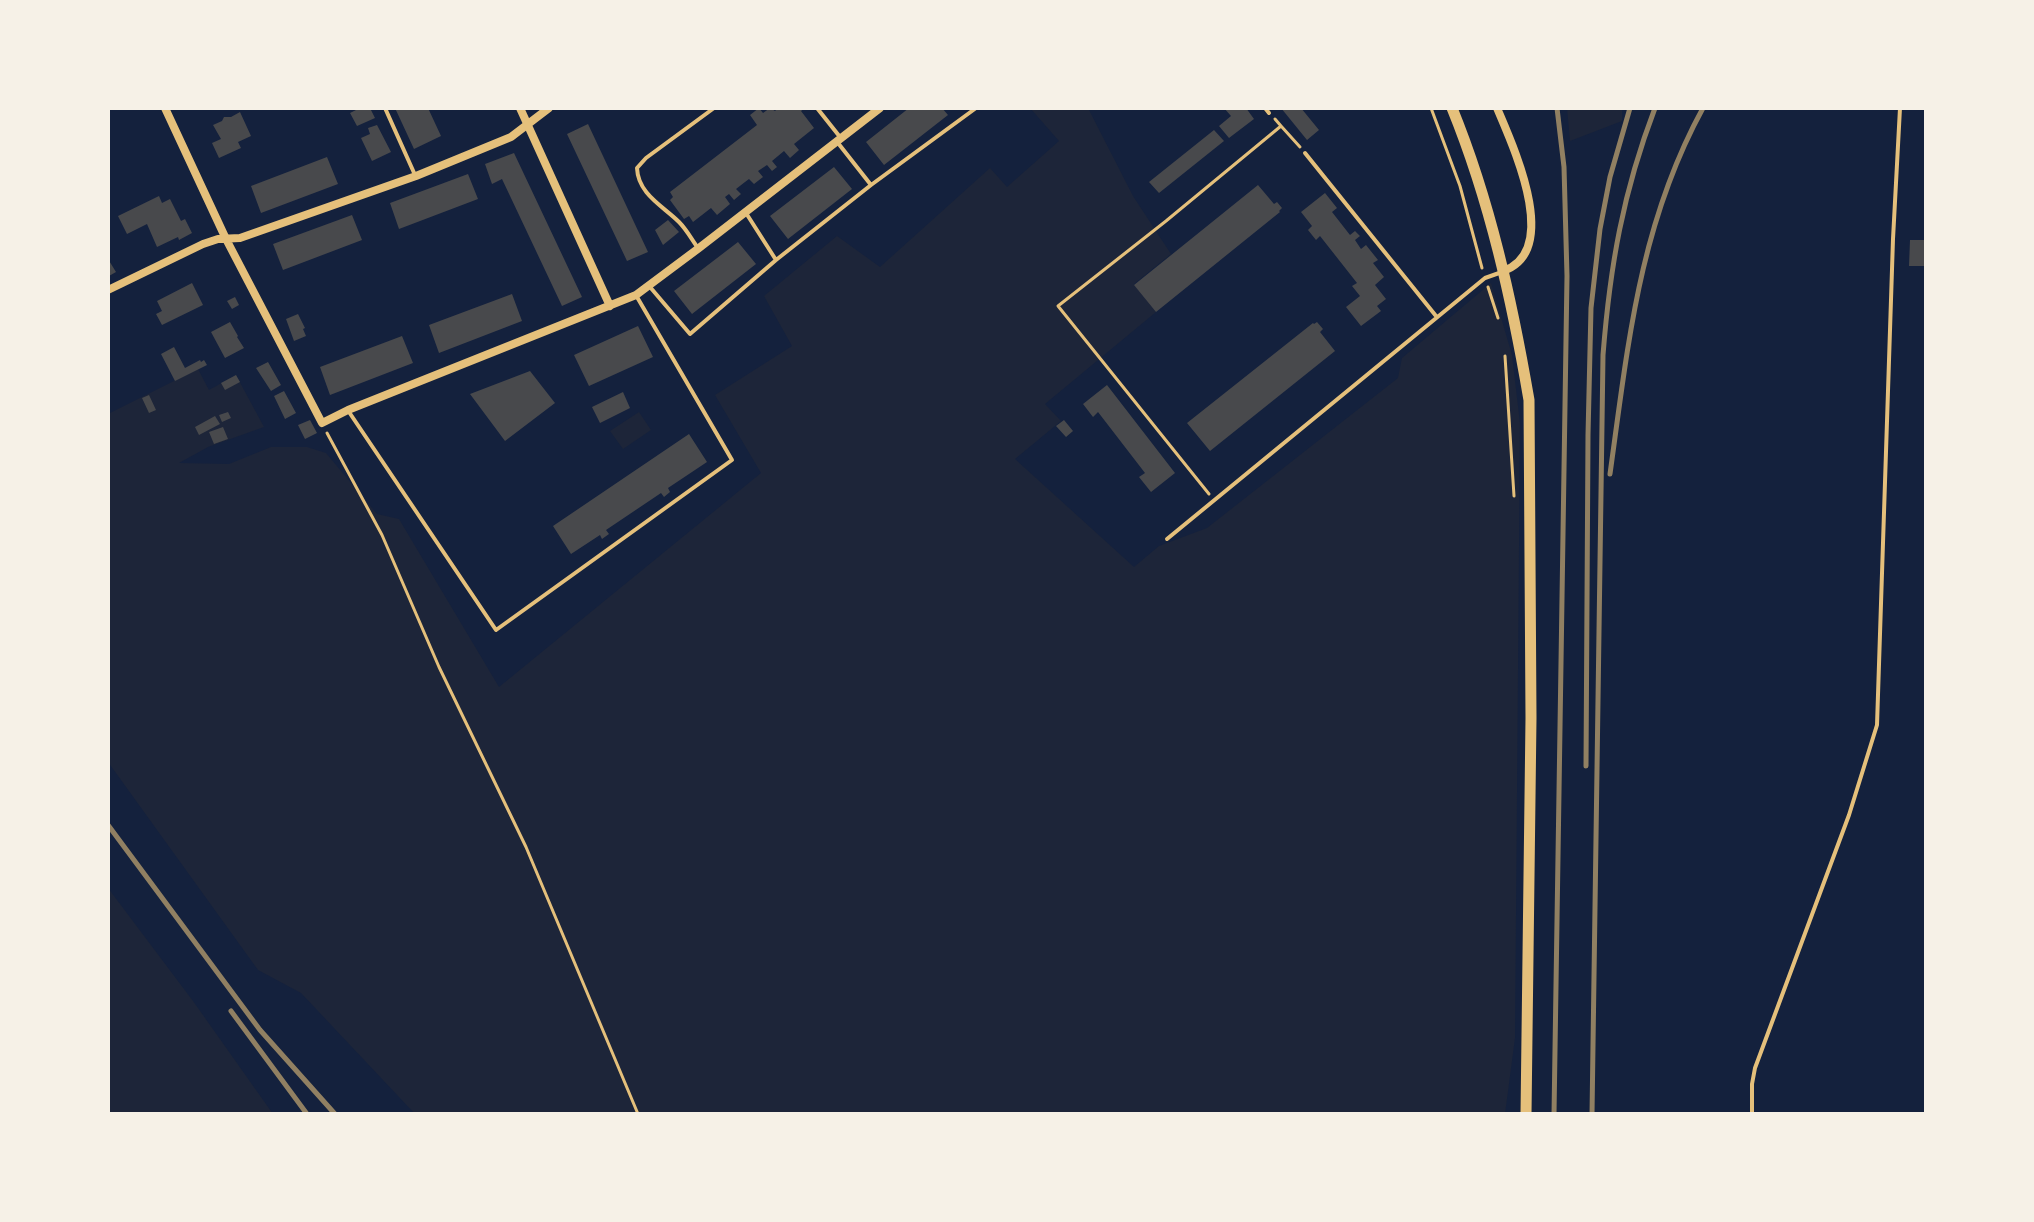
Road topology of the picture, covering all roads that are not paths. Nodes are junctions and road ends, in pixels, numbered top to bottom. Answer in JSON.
{"nodes":[{"id":1,"x":165,"y":108,"type":"edge"},
{"id":2,"x":385,"y":108,"type":"edge"},
{"id":3,"x":520,"y":108,"type":"edge"},
{"id":4,"x":549,"y":108,"type":"edge"},
{"id":5,"x":714,"y":108,"type":"edge"},
{"id":6,"x":817,"y":108,"type":"edge"},
{"id":7,"x":880,"y":108,"type":"edge"},
{"id":8,"x":976,"y":108,"type":"edge"},
{"id":9,"x":1452,"y":108,"type":"edge"},
{"id":10,"x":1497,"y":108,"type":"edge"},
{"id":11,"x":1900,"y":108,"type":"edge"},
{"id":12,"x":528,"y":124,"type":"junction"},
{"id":13,"x":838,"y":140,"type":"junction"},
{"id":14,"x":1305,"y":153,"type":"road end"},
{"id":15,"x":416,"y":176,"type":"junction"},
{"id":16,"x":871,"y":185,"type":"junction"},
{"id":17,"x":745,"y":211,"type":"junction"},
{"id":18,"x":226,"y":239,"type":"junction"},
{"id":19,"x":699,"y":248,"type":"junction"},
{"id":20,"x":776,"y":260,"type":"junction"},
{"id":21,"x":1503,"y":271,"type":"junction"},
{"id":22,"x":649,"y":285,"type":"junction"},
{"id":23,"x":108,"y":290,"type":"edge"},
{"id":24,"x":636,"y":295,"type":"junction"},
{"id":25,"x":610,"y":306,"type":"junction"},
{"id":26,"x":1437,"y":317,"type":"junction"},
{"id":27,"x":348,"y":410,"type":"junction"},
{"id":28,"x":1167,"y":539,"type":"dead end"},
{"id":29,"x":1526,"y":1114,"type":"edge"},
{"id":30,"x":1752,"y":1114,"type":"edge"}],
"edges":[{"from":1,"to":18,"type":"street"},
{"from":2,"to":15,"type":"lane"},
{"from":3,"to":12,"type":"street"},
{"from":4,"to":12,"type":"street"},
{"from":5,"to":19,"type":"lane"},
{"from":6,"to":13,"type":"lane"},
{"from":7,"to":13,"type":"street"},
{"from":8,"to":16,"type":"lane"},
{"from":9,"to":21,"type":"street"},
{"from":10,"to":21,"type":"street"},
{"from":11,"to":30,"type":"lane"},
{"from":12,"to":15,"type":"street"},
{"from":12,"to":25,"type":"street"},
{"from":13,"to":16,"type":"lane"},
{"from":13,"to":17,"type":"street"},
{"from":14,"to":26,"type":"lane"},
{"from":15,"to":18,"type":"street"},
{"from":16,"to":20,"type":"lane"},
{"from":17,"to":19,"type":"street"},
{"from":17,"to":20,"type":"lane"},
{"from":18,"to":23,"type":"street"},
{"from":18,"to":27,"type":"street"},
{"from":19,"to":22,"type":"street"},
{"from":20,"to":22,"type":"lane"},
{"from":21,"to":26,"type":"lane"},
{"from":21,"to":29,"type":"street"},
{"from":22,"to":24,"type":"street"},
{"from":24,"to":25,"type":"street"},
{"from":24,"to":27,"type":"lane"},
{"from":25,"to":27,"type":"street"},
{"from":26,"to":28,"type":"lane"}]}
